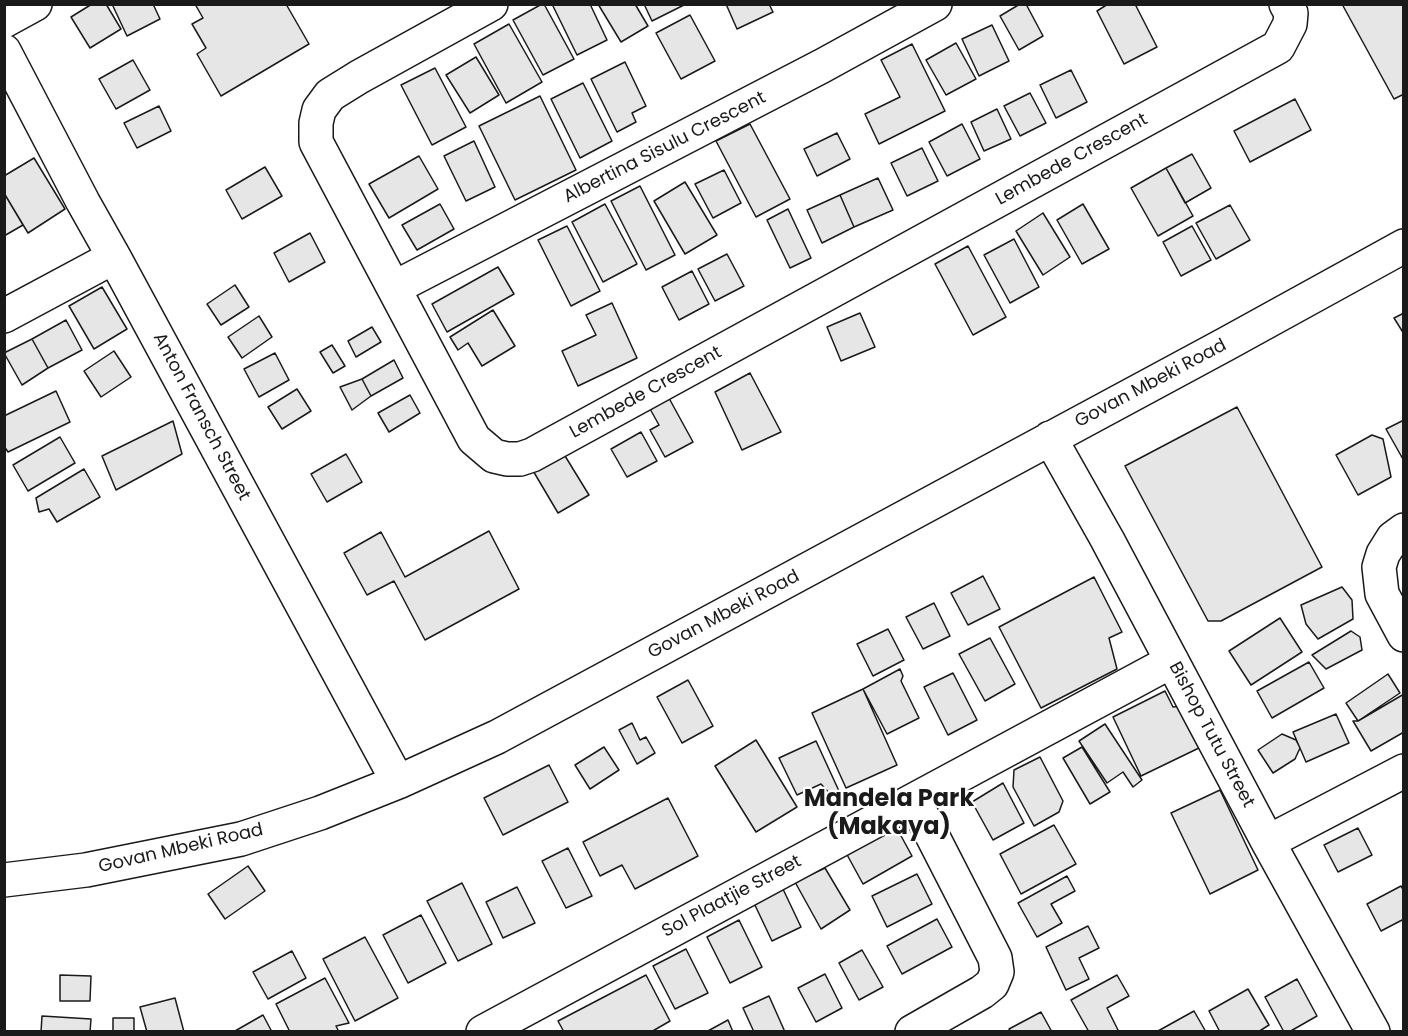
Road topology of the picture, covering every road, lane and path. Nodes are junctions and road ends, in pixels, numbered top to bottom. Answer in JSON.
{"nodes":[{"id":1,"x":35,"y":4,"type":"edge"},
{"id":2,"x":491,"y":4,"type":"edge"},
{"id":3,"x":935,"y":4,"type":"edge"},
{"id":4,"x":1286,"y":4,"type":"edge"},
{"id":5,"x":4,"y":21,"type":"edge"},
{"id":6,"x":4,"y":51,"type":"edge"},
{"id":7,"x":1404,"y":246,"type":"edge"},
{"id":8,"x":114,"y":256,"type":"junction"},
{"id":9,"x":394,"y":288,"type":"junction"},
{"id":10,"x":4,"y":316,"type":"edge"},
{"id":11,"x":1050,"y":438,"type":"junction"},
{"id":12,"x":1404,"y":530,"type":"edge"},
{"id":13,"x":1404,"y":635,"type":"edge"},
{"id":14,"x":1172,"y":661,"type":"junction"},
{"id":15,"x":1404,"y":771,"type":"edge"},
{"id":16,"x":398,"y":782,"type":"junction"},
{"id":17,"x":914,"y":800,"type":"junction"},
{"id":18,"x":1268,"y":842,"type":"junction"},
{"id":19,"x":4,"y":880,"type":"edge"},
{"id":20,"x":1369,"y":1030,"type":"edge"},
{"id":21,"x":483,"y":1032,"type":"edge"},
{"id":22,"x":912,"y":1032,"type":"edge"}],
"edges":[{"from":1,"to":5,"type":"street"},
{"from":2,"to":9,"type":"street","name":"Lembede Crescent"},
{"from":3,"to":9,"type":"street","name":"Albertina Sisulu Crescent"},
{"from":4,"to":9,"type":"street","name":"Lembede Crescent"},
{"from":6,"to":8,"type":"street","name":"Anton Fransch Street"},
{"from":7,"to":11,"type":"street","name":"Govan Mbeki Road"},
{"from":8,"to":10,"type":"street"},
{"from":8,"to":16,"type":"street","name":"Anton Fransch Street"},
{"from":11,"to":14,"type":"street","name":"Bishop Tutu Street"},
{"from":11,"to":16,"type":"street","name":"Govan Mbeki Road"},
{"from":12,"to":13,"type":"street"},
{"from":14,"to":17,"type":"street","name":"Sol Plaatjie Street"},
{"from":14,"to":18,"type":"street","name":"Bishop Tutu Street"},
{"from":15,"to":18,"type":"street"},
{"from":16,"to":19,"type":"street","name":"Govan Mbeki Road"},
{"from":17,"to":21,"type":"street","name":"Sol Plaatjie Street"},
{"from":17,"to":22,"type":"street"},
{"from":18,"to":20,"type":"street","name":"Bishop Tutu Street"}]}
